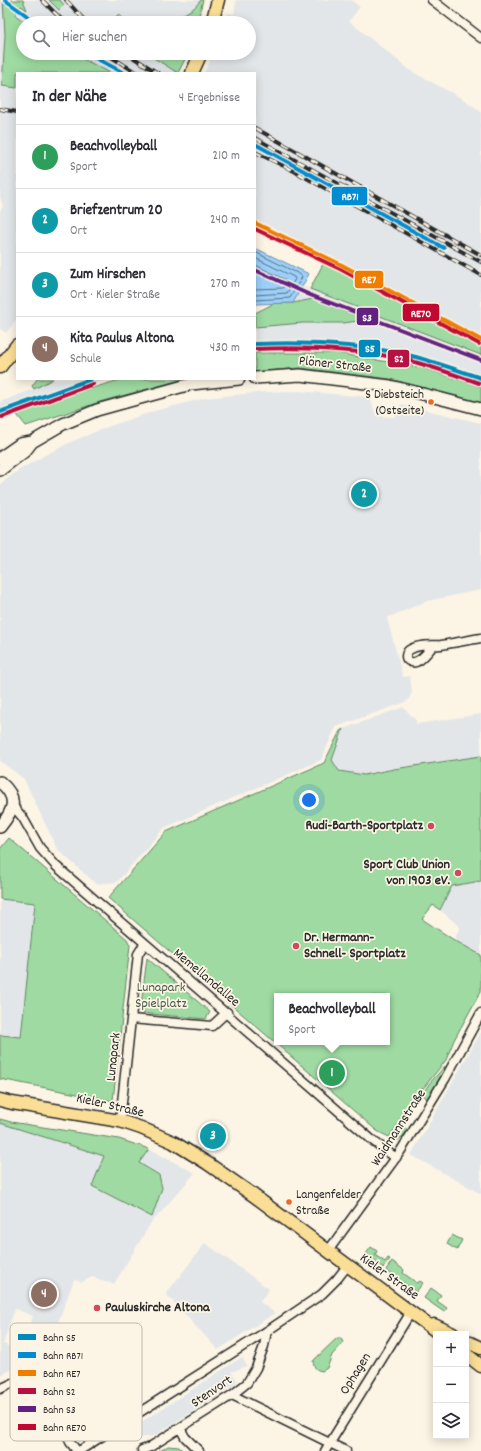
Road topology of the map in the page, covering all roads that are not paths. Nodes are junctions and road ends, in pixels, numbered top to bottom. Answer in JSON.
{"nodes":[{"id":1,"x":218,"y":0,"type":"edge"},
{"id":2,"x":432,"y":0,"type":"edge"},
{"id":3,"x":214,"y":16,"type":"edge"},
{"id":4,"x":481,"y":38,"type":"edge"},
{"id":5,"x":198,"y":60,"type":"edge"},
{"id":6,"x":192,"y":72,"type":"edge"},
{"id":7,"x":16,"y":346,"type":"edge"},
{"id":8,"x":0,"y":367,"type":"edge"},
{"id":9,"x":256,"y":378,"type":"edge"},
{"id":10,"x":229,"y":380,"type":"edge"},
{"id":11,"x":481,"y":409,"type":"edge"},
{"id":12,"x":32,"y":442,"type":"junction"},
{"id":13,"x":0,"y":458,"type":"edge"},
{"id":14,"x":0,"y":470,"type":"edge"},
{"id":15,"x":481,"y":638,"type":"edge"},
{"id":16,"x":433,"y":646,"type":"dead end"},
{"id":17,"x":0,"y":782,"type":"edge"},
{"id":18,"x":13,"y":806,"type":"junction"},
{"id":19,"x":0,"y":827,"type":"edge"},
{"id":20,"x":145,"y":943,"type":"junction"},
{"id":21,"x":227,"y":1012,"type":"junction"},
{"id":22,"x":481,"y":1013,"type":"edge"},
{"id":23,"x":131,"y":1019,"type":"junction"},
{"id":24,"x":0,"y":1100,"type":"edge"},
{"id":25,"x":120,"y":1121,"type":"junction"},
{"id":26,"x":396,"y":1158,"type":"junction"},
{"id":27,"x":328,"y":1251,"type":"junction"},
{"id":28,"x":348,"y":1265,"type":"junction"},
{"id":29,"x":415,"y":1315,"type":"junction"},
{"id":30,"x":267,"y":1331,"type":"junction"},
{"id":31,"x":436,"y":1331,"type":"edge"},
{"id":32,"x":446,"y":1331,"type":"edge"},
{"id":33,"x":469,"y":1342,"type":"edge"},
{"id":34,"x":481,"y":1348,"type":"edge"},
{"id":35,"x":469,"y":1356,"type":"edge"},
{"id":36,"x":481,"y":1366,"type":"edge"},
{"id":37,"x":10,"y":1384,"type":"edge"},
{"id":38,"x":0,"y":1389,"type":"edge"},
{"id":39,"x":232,"y":1395,"type":"junction"},
{"id":40,"x":142,"y":1410,"type":"edge"},
{"id":41,"x":180,"y":1428,"type":"junction"},
{"id":42,"x":70,"y":1441,"type":"edge"},
{"id":43,"x":94,"y":1441,"type":"edge"},
{"id":44,"x":330,"y":1442,"type":"junction"},
{"id":45,"x":142,"y":1450,"type":"dead end"},
{"id":46,"x":78,"y":1451,"type":"edge"},
{"id":47,"x":199,"y":1451,"type":"edge"},
{"id":48,"x":324,"y":1451,"type":"edge"},
{"id":49,"x":346,"y":1451,"type":"edge"}],
"edges":[{"from":1,"to":3,"type":"main road"},
{"from":2,"to":4,"type":"street"},
{"from":5,"to":6,"type":"main road"},
{"from":7,"to":8,"type":"main road"},
{"from":9,"to":11,"type":"street","name":"Plöner Straße"},
{"from":10,"to":12,"type":"street"},
{"from":12,"to":13,"type":"street"},
{"from":12,"to":14,"type":"street"},
{"from":15,"to":16,"type":"street"},
{"from":17,"to":18,"type":"street"},
{"from":18,"to":19,"type":"street"},
{"from":18,"to":20,"type":"street","name":"Memellandallee"},
{"from":20,"to":21,"type":"street","name":"Memellandallee"},
{"from":20,"to":23,"type":"street","name":"Lunapark"},
{"from":21,"to":23,"type":"street","name":"Lunapark"},
{"from":21,"to":26,"type":"street","name":"Memellandallee"},
{"from":22,"to":26,"type":"street","name":"Waidmannstraße"},
{"from":23,"to":25,"type":"street","name":"Lunapark"},
{"from":24,"to":25,"type":"main road","name":"Kieler Straße"},
{"from":25,"to":27,"type":"main road","name":"Kieler Straße"},
{"from":26,"to":27,"type":"street","name":"Waidmannstraße"},
{"from":27,"to":28,"type":"main road","name":"Kieler Straße"},
{"from":28,"to":29,"type":"main road","name":"Kieler Straße"},
{"from":28,"to":30,"type":"street"},
{"from":29,"to":31,"type":"main road","name":"Kieler Straße"},
{"from":29,"to":32,"type":"main road","name":"Kieler Straße"},
{"from":29,"to":44,"type":"street","name":"Ophagen"},
{"from":30,"to":39,"type":"street","name":"Stenvort"},
{"from":30,"to":40,"type":"street"},
{"from":33,"to":34,"type":"main road"},
{"from":35,"to":36,"type":"main road"},
{"from":37,"to":38,"type":"street"},
{"from":39,"to":41,"type":"street","name":"Stenvort"},
{"from":39,"to":44,"type":"street"},
{"from":41,"to":45,"type":"street","name":"Stenvort"},
{"from":41,"to":47,"type":"street"},
{"from":42,"to":46,"type":"street"},
{"from":43,"to":46,"type":"street"},
{"from":44,"to":48,"type":"street","name":"Ophagen"},
{"from":44,"to":49,"type":"street"}]}
